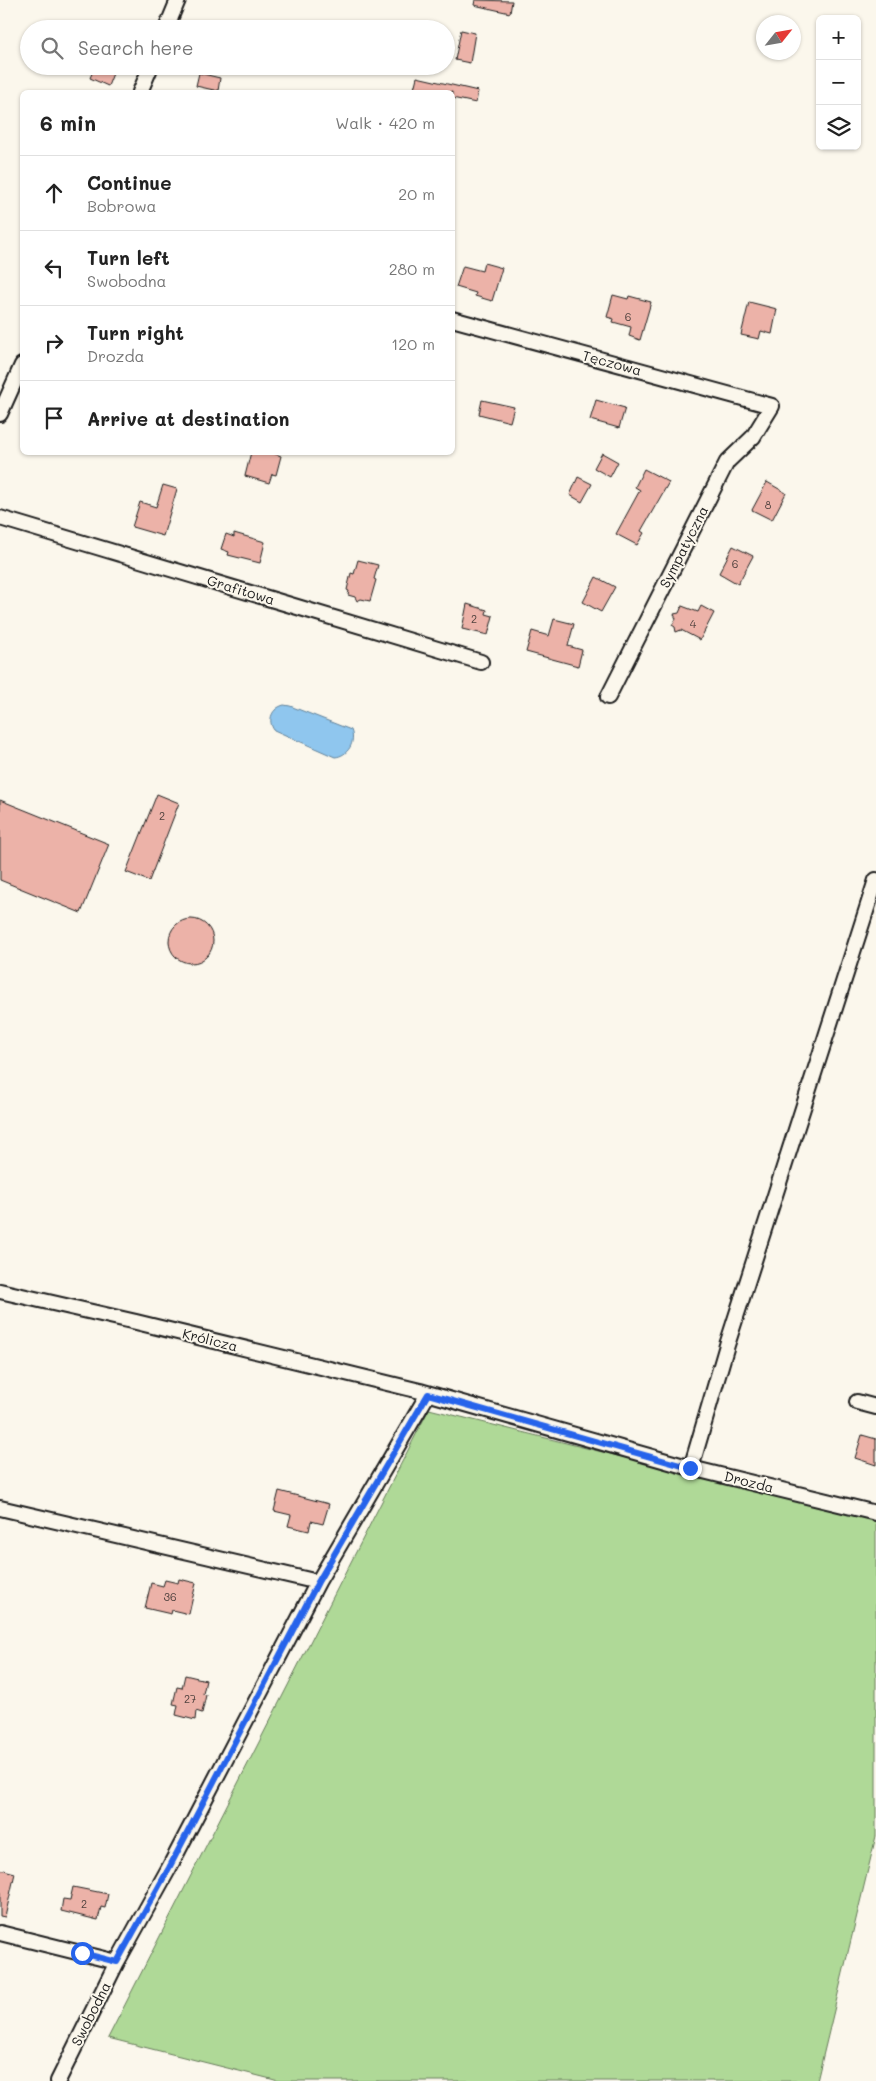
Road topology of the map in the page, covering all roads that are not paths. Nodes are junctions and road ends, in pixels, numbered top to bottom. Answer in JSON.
{"nodes":[{"id":1,"x":178,"y":0,"type":"edge"},
{"id":2,"x":170,"y":20,"type":"edge"},
{"id":3,"x":147,"y":75,"type":"edge"},
{"id":4,"x":141,"y":90,"type":"edge"},
{"id":5,"x":455,"y":320,"type":"edge"},
{"id":6,"x":20,"y":369,"type":"edge"},
{"id":7,"x":772,"y":406,"type":"joint"},
{"id":8,"x":0,"y":414,"type":"edge"},
{"id":9,"x":0,"y":518,"type":"edge"},
{"id":10,"x":481,"y":662,"type":"dead end"},
{"id":11,"x":608,"y":697,"type":"dead end"},
{"id":12,"x":876,"y":880,"type":"edge"},
{"id":13,"x":0,"y":1291,"type":"edge"},
{"id":14,"x":424,"y":1393,"type":"junction"},
{"id":15,"x":857,"y":1402,"type":"dead end"},
{"id":16,"x":876,"y":1407,"type":"edge"},
{"id":17,"x":690,"y":1468,"type":"junction"},
{"id":18,"x":0,"y":1508,"type":"edge"},
{"id":19,"x":876,"y":1513,"type":"edge"},
{"id":20,"x":318,"y":1582,"type":"junction"},
{"id":21,"x":0,"y":1933,"type":"edge"},
{"id":22,"x":117,"y":1962,"type":"junction"},
{"id":23,"x":58,"y":2081,"type":"edge"}],
"edges":[{"from":1,"to":2,"type":"street"},
{"from":3,"to":4,"type":"street"},
{"from":5,"to":7,"type":"street","name":"Tęczowa"},
{"from":6,"to":8,"type":"street"},
{"from":7,"to":11,"type":"street","name":"Sympatyczna"},
{"from":9,"to":10,"type":"street","name":"Grafitowa"},
{"from":12,"to":17,"type":"street"},
{"from":13,"to":14,"type":"street","name":"Królicza"},
{"from":14,"to":17,"type":"street","name":"Drozda"},
{"from":14,"to":20,"type":"street","name":"Swobodna"},
{"from":15,"to":16,"type":"street"},
{"from":17,"to":19,"type":"street","name":"Drozda"},
{"from":18,"to":20,"type":"street"},
{"from":20,"to":22,"type":"street","name":"Swobodna"},
{"from":21,"to":22,"type":"street"},
{"from":22,"to":23,"type":"street","name":"Swobodna"}]}
